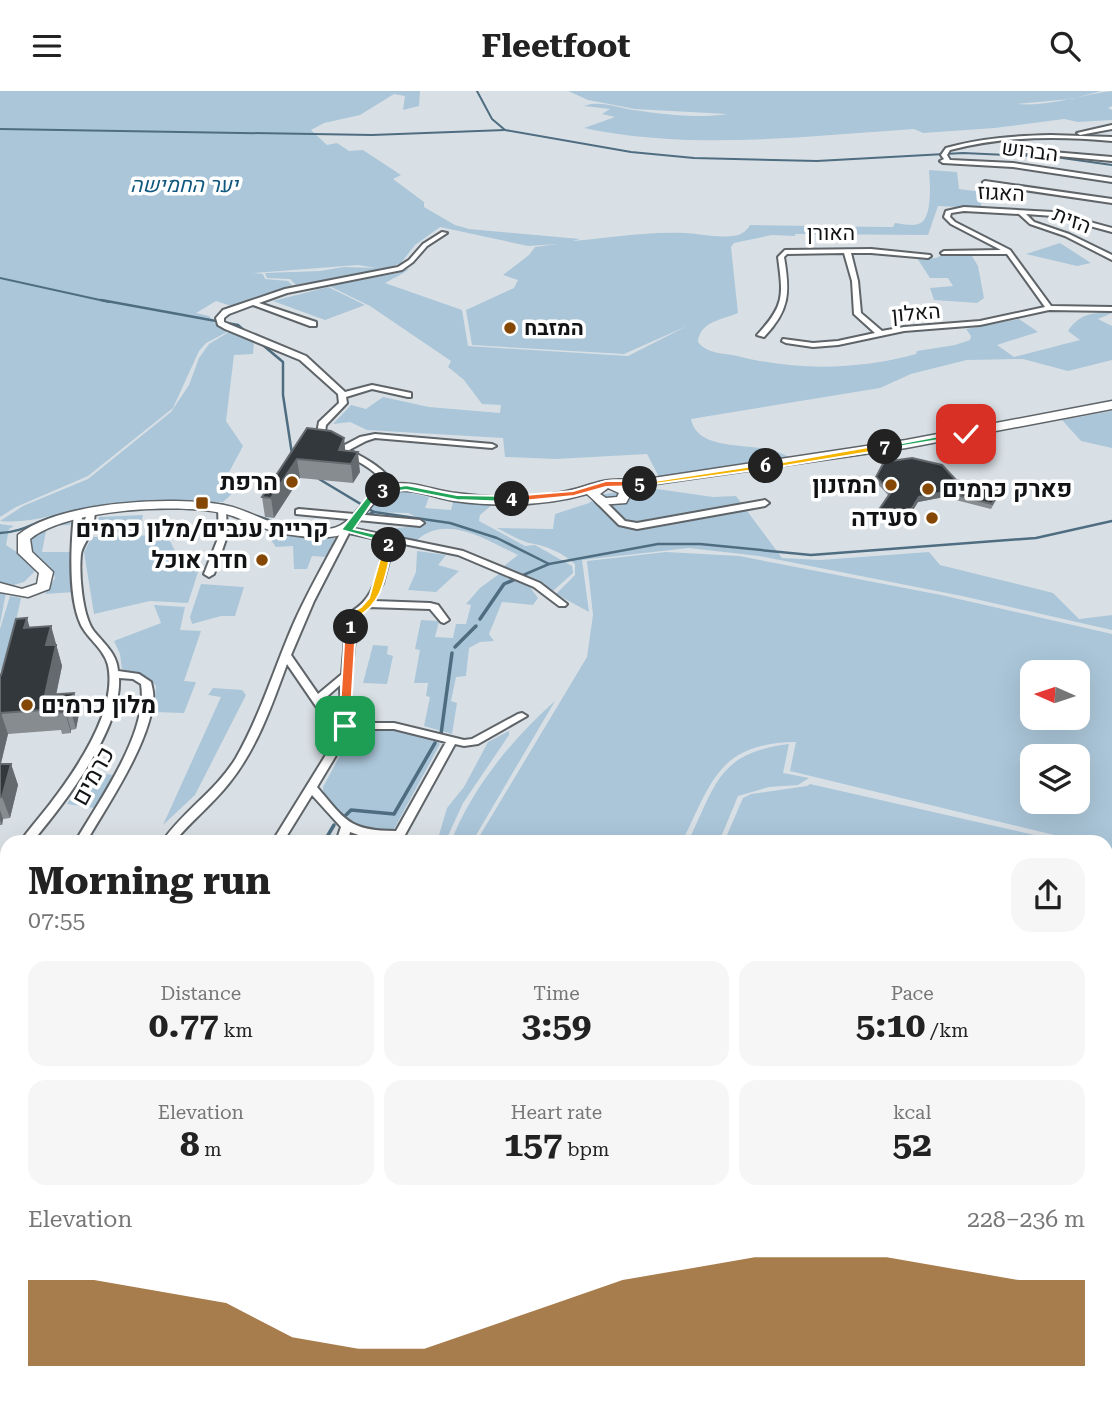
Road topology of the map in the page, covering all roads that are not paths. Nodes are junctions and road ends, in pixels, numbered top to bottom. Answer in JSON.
{"nodes":[{"id":1,"x":1112,"y":127,"type":"edge"},
{"id":2,"x":1076,"y":137,"type":"junction"},
{"id":3,"x":1112,"y":139,"type":"edge"},
{"id":4,"x":1027,"y":152,"type":"dead end"},
{"id":5,"x":1088,"y":156,"type":"junction"},
{"id":6,"x":1112,"y":159,"type":"edge"},
{"id":7,"x":1085,"y":176,"type":"junction"},
{"id":8,"x":1112,"y":180,"type":"edge"},
{"id":9,"x":985,"y":183,"type":"dead end"},
{"id":10,"x":1112,"y":201,"type":"edge"},
{"id":11,"x":1021,"y":213,"type":"junction"},
{"id":12,"x":1112,"y":230,"type":"edge"},
{"id":13,"x":444,"y":233,"type":"dead end"},
{"id":14,"x":847,"y":251,"type":"junction"},
{"id":15,"x":1009,"y":252,"type":"junction"},
{"id":16,"x":944,"y":253,"type":"dead end"},
{"id":17,"x":928,"y":256,"type":"dead end"},
{"id":18,"x":1112,"y":258,"type":"edge"},
{"id":19,"x":251,"y":302,"type":"junction"},
{"id":20,"x":1049,"y":308,"type":"junction"},
{"id":21,"x":1112,"y":309,"type":"edge"},
{"id":22,"x":313,"y":324,"type":"dead end"},
{"id":23,"x":881,"y":334,"type":"junction"},
{"id":24,"x":761,"y":335,"type":"dead end"},
{"id":25,"x":786,"y":341,"type":"dead end"},
{"id":26,"x":343,"y":395,"type":"junction"},
{"id":27,"x":408,"y":395,"type":"dead end"},
{"id":28,"x":1112,"y":405,"type":"edge"},
{"id":29,"x":492,"y":446,"type":"dead end"},
{"id":30,"x":344,"y":449,"type":"junction"},
{"id":31,"x":661,"y":481,"type":"junction"},
{"id":32,"x":616,"y":485,"type":"junction"},
{"id":33,"x":393,"y":488,"type":"junction"},
{"id":34,"x":597,"y":495,"type":"junction"},
{"id":35,"x":623,"y":498,"type":"junction"},
{"id":36,"x":765,"y":503,"type":"dead end"},
{"id":37,"x":222,"y":509,"type":"junction"},
{"id":38,"x":299,"y":512,"type":"dead end"},
{"id":39,"x":84,"y":513,"type":"junction"},
{"id":40,"x":614,"y":514,"type":"junction"},
{"id":41,"x":358,"y":517,"type":"junction"},
{"id":42,"x":420,"y":523,"type":"dead end"},
{"id":43,"x":346,"y":530,"type":"junction"},
{"id":44,"x":390,"y":540,"type":"junction"},
{"id":45,"x":209,"y":574,"type":"dead end"},
{"id":46,"x":0,"y":587,"type":"edge"},
{"id":47,"x":370,"y":604,"type":"junction"},
{"id":48,"x":562,"y":604,"type":"dead end"},
{"id":49,"x":444,"y":619,"type":"dead end"},
{"id":50,"x":286,"y":655,"type":"junction"},
{"id":51,"x":114,"y":674,"type":"junction"},
{"id":52,"x":346,"y":675,"type":"junction"},
{"id":53,"x":317,"y":700,"type":"junction"},
{"id":54,"x":522,"y":716,"type":"dead end"},
{"id":55,"x":343,"y":731,"type":"junction"},
{"id":56,"x":452,"y":741,"type":"junction"},
{"id":57,"x":312,"y":788,"type":"junction"},
{"id":58,"x":346,"y":828,"type":"junction"},
{"id":59,"x":31,"y":835,"type":"edge"},
{"id":60,"x":84,"y":835,"type":"edge"},
{"id":61,"x":172,"y":835,"type":"edge"},
{"id":62,"x":282,"y":835,"type":"edge"},
{"id":63,"x":344,"y":835,"type":"edge"},
{"id":64,"x":368,"y":835,"type":"edge"},
{"id":65,"x":398,"y":835,"type":"edge"}],
"edges":[{"from":1,"to":2,"type":"street"},
{"from":2,"to":3,"type":"street"},
{"from":2,"to":7,"type":"street","name":"הברוש"},
{"from":4,"to":5,"type":"street"},
{"from":5,"to":6,"type":"street"},
{"from":5,"to":7,"type":"street"},
{"from":7,"to":8,"type":"street","name":"הברוש"},
{"from":9,"to":10,"type":"street","name":"הברוש"},
{"from":11,"to":12,"type":"street","name":"האגוז"},
{"from":11,"to":15,"type":"street","name":"האגוז"},
{"from":11,"to":18,"type":"street","name":"הזית"},
{"from":13,"to":19,"type":"street"},
{"from":14,"to":17,"type":"street","name":"האורן"},
{"from":14,"to":23,"type":"street"},
{"from":14,"to":24,"type":"street","name":"האורן"},
{"from":15,"to":16,"type":"street"},
{"from":15,"to":20,"type":"street","name":"האגוז"},
{"from":19,"to":22,"type":"street"},
{"from":19,"to":26,"type":"street"},
{"from":20,"to":21,"type":"street","name":"האלון"},
{"from":20,"to":23,"type":"street","name":"האלון"},
{"from":23,"to":25,"type":"street","name":"האלון"},
{"from":26,"to":27,"type":"street"},
{"from":26,"to":30,"type":"street"},
{"from":28,"to":31,"type":"main road"},
{"from":29,"to":30,"type":"street"},
{"from":30,"to":33,"type":"street"},
{"from":31,"to":32,"type":"main road"},
{"from":31,"to":35,"type":"main road"},
{"from":32,"to":34,"type":"main road"},
{"from":32,"to":35,"type":"main road"},
{"from":33,"to":34,"type":"main road"},
{"from":33,"to":41,"type":"main road"},
{"from":34,"to":35,"type":"main road"},
{"from":34,"to":40,"type":"street"},
{"from":35,"to":40,"type":"street"},
{"from":36,"to":40,"type":"street"},
{"from":37,"to":39,"type":"main road"},
{"from":37,"to":43,"type":"main road"},
{"from":37,"to":45,"type":"street"},
{"from":38,"to":41,"type":"street"},
{"from":39,"to":46,"type":"main road"},
{"from":39,"to":51,"type":"street"},
{"from":41,"to":42,"type":"street"},
{"from":41,"to":43,"type":"main road"},
{"from":43,"to":44,"type":"street"},
{"from":43,"to":50,"type":"street"},
{"from":44,"to":47,"type":"street"},
{"from":44,"to":48,"type":"street"},
{"from":47,"to":49,"type":"street"},
{"from":47,"to":52,"type":"street"},
{"from":50,"to":53,"type":"street"},
{"from":50,"to":61,"type":"street"},
{"from":51,"to":59,"type":"street"},
{"from":51,"to":60,"type":"street","name":"כרמים"},
{"from":52,"to":53,"type":"street"},
{"from":52,"to":55,"type":"street"},
{"from":53,"to":55,"type":"street"},
{"from":54,"to":56,"type":"street"},
{"from":55,"to":56,"type":"street"},
{"from":55,"to":57,"type":"street"},
{"from":56,"to":65,"type":"street"},
{"from":57,"to":58,"type":"street"},
{"from":57,"to":62,"type":"street"},
{"from":58,"to":63,"type":"street"},
{"from":58,"to":64,"type":"street"}]}
